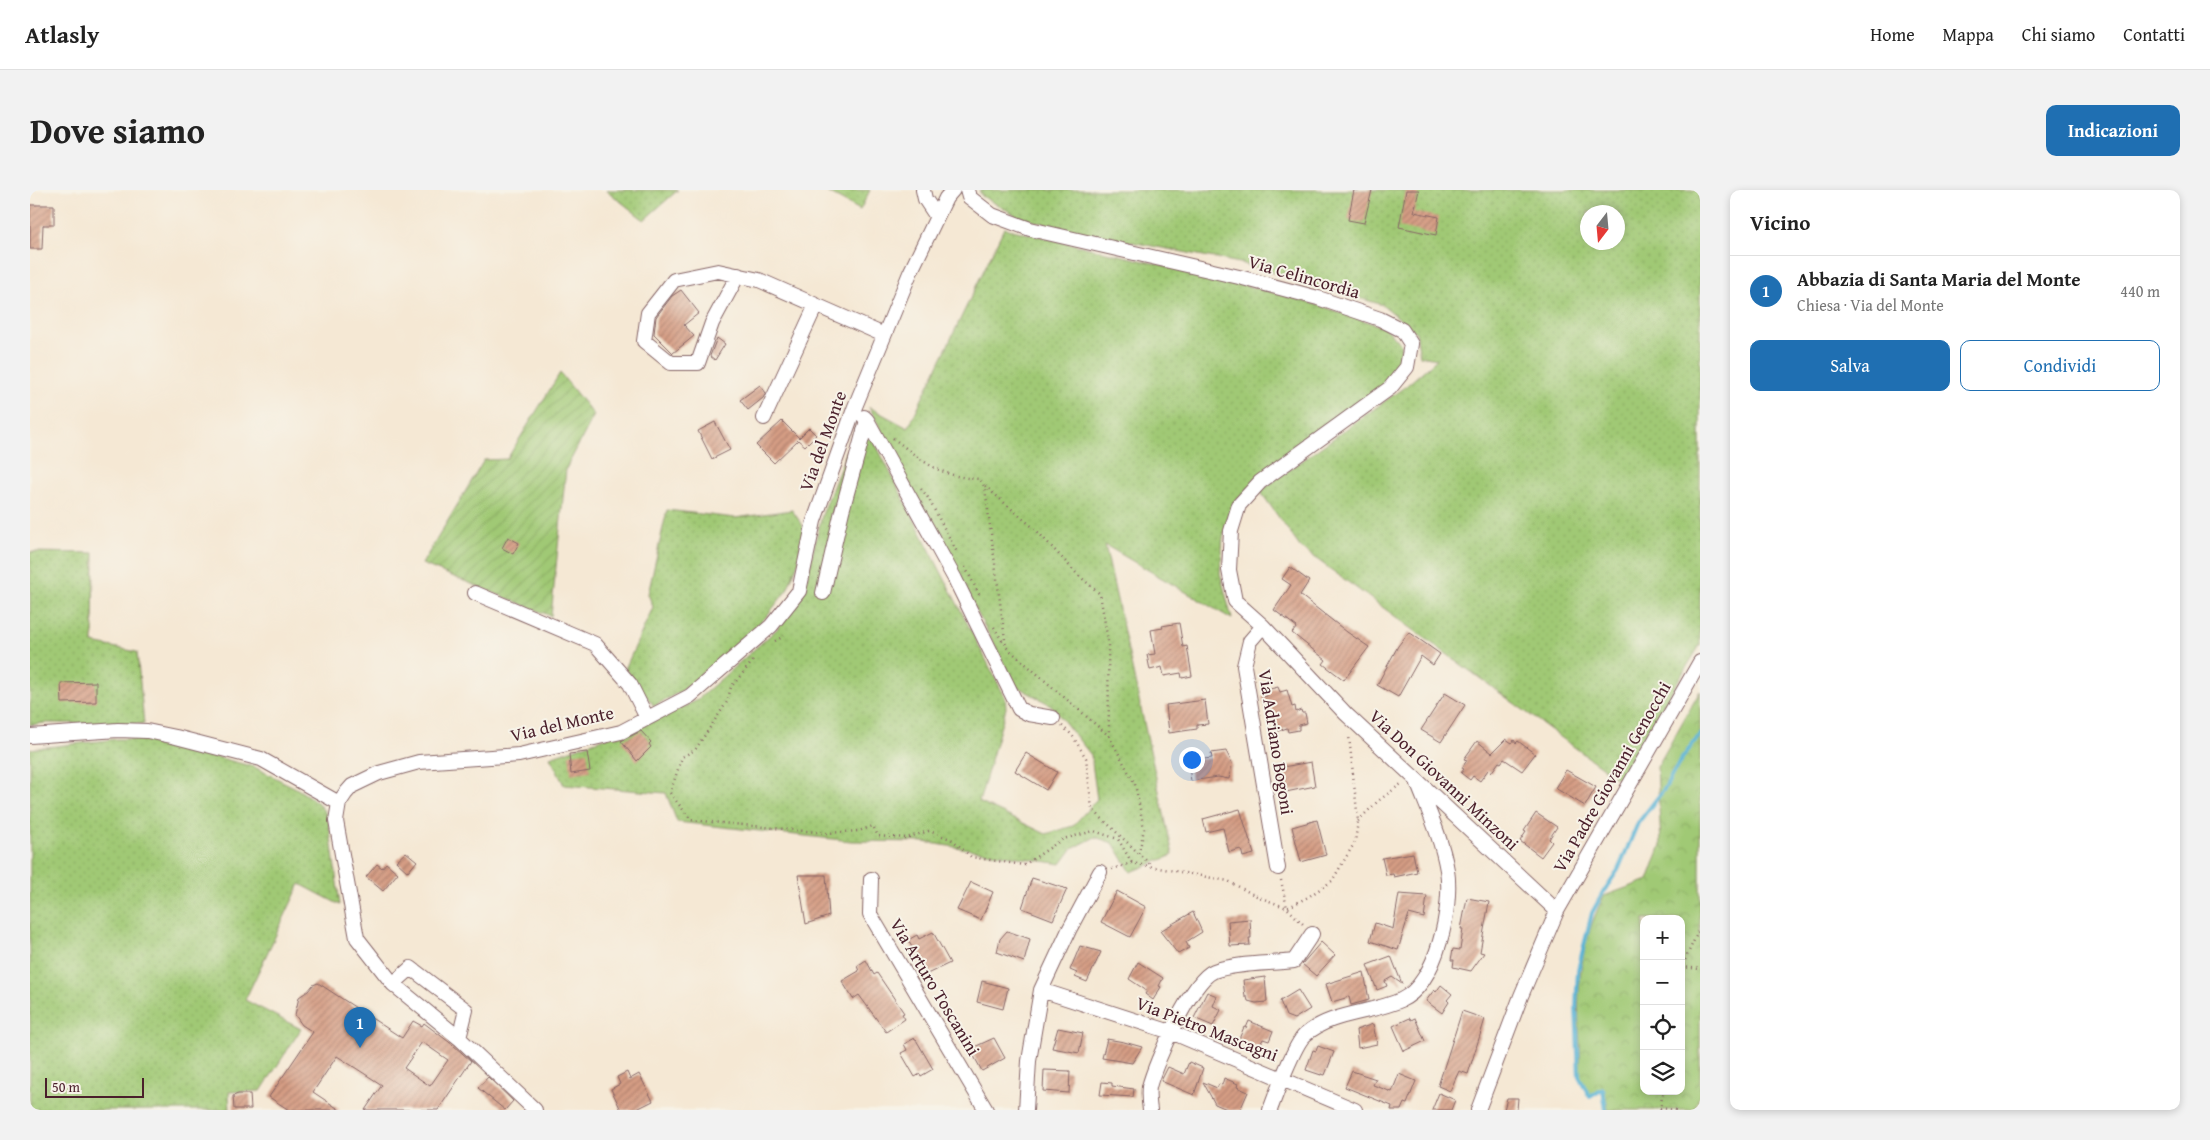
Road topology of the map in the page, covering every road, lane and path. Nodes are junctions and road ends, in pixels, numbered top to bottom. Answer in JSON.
{"nodes":[{"id":1,"x":923,"y":190,"type":"edge"},
{"id":2,"x":953,"y":190,"type":"edge"},
{"id":3,"x":967,"y":190,"type":"edge"},
{"id":4,"x":936,"y":218,"type":"junction"},
{"id":5,"x":738,"y":275,"type":"junction"},
{"id":6,"x":816,"y":305,"type":"junction"},
{"id":7,"x":884,"y":335,"type":"junction"},
{"id":8,"x":854,"y":409,"type":"junction"},
{"id":9,"x":764,"y":418,"type":"dead end"},
{"id":10,"x":867,"y":420,"type":"junction"},
{"id":11,"x":886,"y":433,"type":"dead end"},
{"id":12,"x":983,"y":484,"type":"junction"},
{"id":13,"x":1248,"y":495,"type":"joint"},
{"id":14,"x":475,"y":592,"type":"dead end"},
{"id":15,"x":823,"y":593,"type":"dead end"},
{"id":16,"x":797,"y":614,"type":"dead end"},
{"id":17,"x":770,"y":626,"type":"junction"},
{"id":18,"x":1263,"y":626,"type":"junction"},
{"id":19,"x":784,"y":636,"type":"dead end"},
{"id":20,"x":772,"y":643,"type":"dead end"},
{"id":21,"x":754,"y":660,"type":"dead end"},
{"id":22,"x":1700,"y":662,"type":"edge"},
{"id":23,"x":1346,"y":714,"type":"junction"},
{"id":24,"x":647,"y":718,"type":"junction"},
{"id":25,"x":1052,"y":718,"type":"joint"},
{"id":26,"x":30,"y":736,"type":"edge"},
{"id":27,"x":1109,"y":736,"type":"junction"},
{"id":28,"x":1352,"y":762,"type":"dead end"},
{"id":29,"x":1415,"y":778,"type":"junction"},
{"id":30,"x":339,"y":803,"type":"junction"},
{"id":31,"x":1358,"y":821,"type":"dead end"},
{"id":32,"x":1139,"y":854,"type":"junction"},
{"id":33,"x":1153,"y":867,"type":"dead end"},
{"id":34,"x":1278,"y":868,"type":"joint"},
{"id":35,"x":1100,"y":872,"type":"joint"},
{"id":36,"x":871,"y":879,"type":"dead end"},
{"id":37,"x":1557,"y":911,"type":"junction"},
{"id":38,"x":1700,"y":928,"type":"edge"},
{"id":39,"x":1312,"y":934,"type":"joint"},
{"id":40,"x":1685,"y":960,"type":"edge"},
{"id":41,"x":1685,"y":968,"type":"edge"},
{"id":42,"x":1700,"y":969,"type":"edge"},
{"id":43,"x":393,"y":984,"type":"junction"},
{"id":44,"x":1041,"y":990,"type":"junction"},
{"id":45,"x":1172,"y":1032,"type":"junction"},
{"id":46,"x":459,"y":1038,"type":"junction"},
{"id":47,"x":1282,"y":1078,"type":"junction"},
{"id":48,"x":1662,"y":1095,"type":"edge"},
{"id":49,"x":1660,"y":1109,"type":"edge"},
{"id":50,"x":535,"y":1110,"type":"edge"},
{"id":51,"x":986,"y":1110,"type":"edge"},
{"id":52,"x":1026,"y":1110,"type":"edge"},
{"id":53,"x":1150,"y":1110,"type":"edge"},
{"id":54,"x":1270,"y":1110,"type":"edge"},
{"id":55,"x":1356,"y":1110,"type":"edge"},
{"id":56,"x":1478,"y":1110,"type":"edge"},
{"id":57,"x":1676,"y":1110,"type":"edge"}],
"edges":[{"from":1,"to":4,"type":"street"},
{"from":2,"to":4,"type":"street","name":"Via del Monte"},
{"from":3,"to":13,"type":"street","name":"Via Celincordia"},
{"from":4,"to":7,"type":"street","name":"Via del Monte"},
{"from":5,"to":5,"type":"street"},
{"from":5,"to":6,"type":"street"},
{"from":6,"to":7,"type":"street"},
{"from":6,"to":9,"type":"street"},
{"from":7,"to":8,"type":"street","name":"Via del Monte"},
{"from":8,"to":10,"type":"street"},
{"from":8,"to":17,"type":"street","name":"Via del Monte"},
{"from":10,"to":15,"type":"street"},
{"from":10,"to":25,"type":"street"},
{"from":11,"to":12,"type":"path"},
{"from":12,"to":27,"type":"path"},
{"from":12,"to":27,"type":"path"},
{"from":13,"to":18,"type":"street","name":"Via Don Giovanni Minzoni"},
{"from":14,"to":24,"type":"street"},
{"from":16,"to":17,"type":"street"},
{"from":17,"to":24,"type":"street","name":"Via del Monte"},
{"from":18,"to":23,"type":"street","name":"Via Don Giovanni Minzoni"},
{"from":18,"to":34,"type":"street","name":"Via Adriano Bogoni"},
{"from":19,"to":20,"type":"path"},
{"from":21,"to":35,"type":"path"},
{"from":22,"to":37,"type":"street","name":"Via Padre Giovanni Genocchi"},
{"from":23,"to":28,"type":"path"},
{"from":23,"to":29,"type":"street","name":"Via Don Giovanni Minzoni"},
{"from":24,"to":30,"type":"street","name":"Via del Monte"},
{"from":25,"to":32,"type":"path"},
{"from":26,"to":30,"type":"street"},
{"from":27,"to":32,"type":"path"},
{"from":29,"to":31,"type":"path"},
{"from":29,"to":37,"type":"street","name":"Via Don Giovanni Minzoni"},
{"from":29,"to":47,"type":"street"},
{"from":30,"to":43,"type":"street"},
{"from":32,"to":33,"type":"path"},
{"from":34,"to":39,"type":"path"},
{"from":35,"to":44,"type":"street"},
{"from":36,"to":51,"type":"street","name":"Via Arturo Toscanini"},
{"from":37,"to":56,"type":"street"},
{"from":38,"to":40,"type":"path"},
{"from":39,"to":45,"type":"street"},
{"from":41,"to":42,"type":"path"},
{"from":43,"to":46,"type":"street"},
{"from":43,"to":46,"type":"street"},
{"from":44,"to":45,"type":"street","name":"Via Pietro Mascagni"},
{"from":44,"to":52,"type":"street"},
{"from":45,"to":47,"type":"street","name":"Via Pietro Mascagni"},
{"from":45,"to":53,"type":"street"},
{"from":46,"to":50,"type":"street"},
{"from":47,"to":54,"type":"street"},
{"from":47,"to":55,"type":"street","name":"Via Pietro Mascagni"},
{"from":48,"to":49,"type":"path"},
{"from":49,"to":57,"type":"path"}]}
